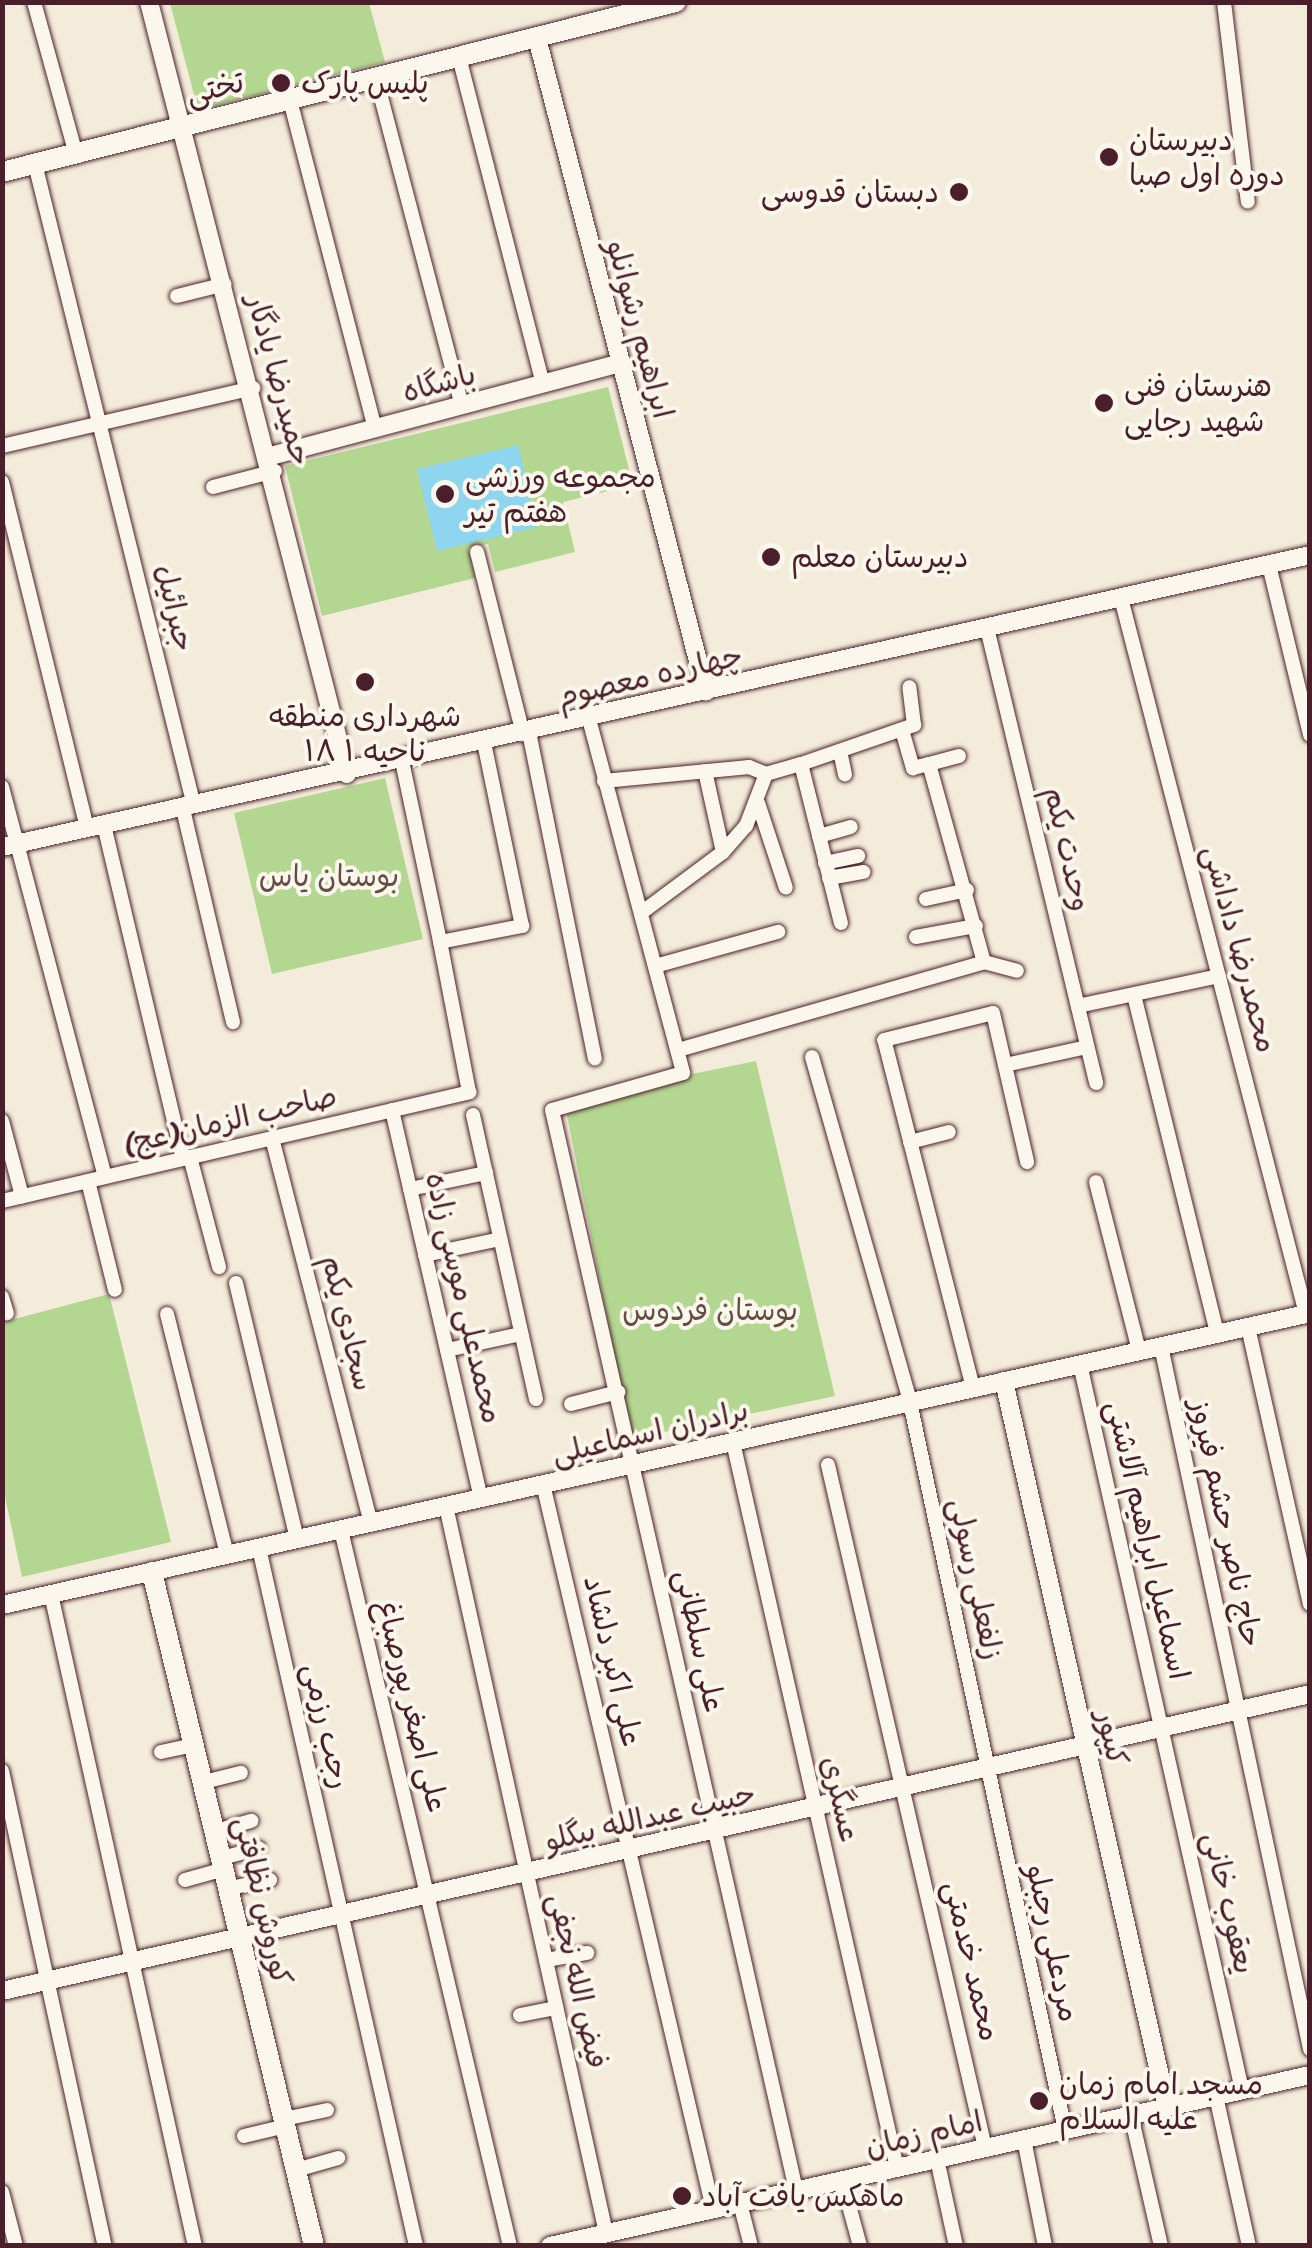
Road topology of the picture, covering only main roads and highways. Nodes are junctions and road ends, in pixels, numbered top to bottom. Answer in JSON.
{"nodes":[{"id":1,"x":664,"y":4,"type":"edge"},
{"id":2,"x":2,"y":172,"type":"edge"},
{"id":3,"x":152,"y":1572,"type":"road end"},
{"id":4,"x":314,"y":2246,"type":"edge"}],
"edges":[{"from":1,"to":2,"type":"main road","name":"تختی"},
{"from":3,"to":4,"type":"main road","name":"کوروش نظافتی"}]}
